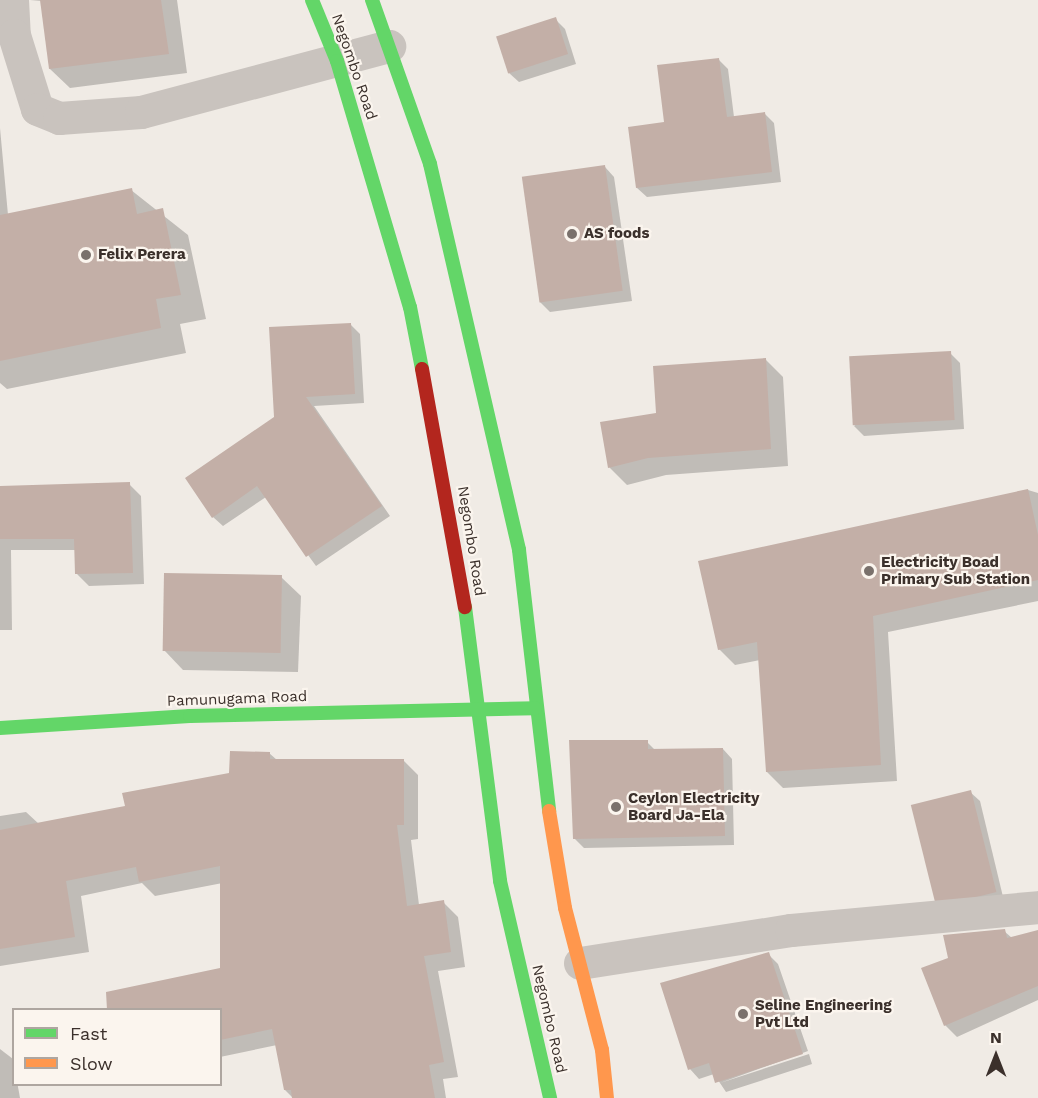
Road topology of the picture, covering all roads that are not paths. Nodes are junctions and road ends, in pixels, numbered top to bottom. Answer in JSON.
{"nodes":[{"id":1,"x":12,"y":0,"type":"edge"},
{"id":2,"x":312,"y":0,"type":"edge"},
{"id":3,"x":372,"y":0,"type":"edge"},
{"id":4,"x":389,"y":46,"type":"junction"},
{"id":5,"x":337,"y":61,"type":"junction"},
{"id":6,"x":535,"y":708,"type":"junction"},
{"id":7,"x":476,"y":709,"type":"junction"},
{"id":8,"x":0,"y":728,"type":"edge"},
{"id":9,"x":1038,"y":908,"type":"edge"},
{"id":10,"x":580,"y":963,"type":"junction"},
{"id":11,"x":550,"y":1098,"type":"edge"},
{"id":12,"x":607,"y":1098,"type":"edge"}],
"edges":[{"from":1,"to":5,"type":"street"},
{"from":2,"to":5,"type":"main road","name":"Negombo Road"},
{"from":3,"to":4,"type":"main road"},
{"from":4,"to":5,"type":"street"},
{"from":4,"to":6,"type":"main road"},
{"from":5,"to":7,"type":"main road","name":"Negombo Road"},
{"from":6,"to":7,"type":"main road","name":"Pamunugama Road"},
{"from":6,"to":10,"type":"main road"},
{"from":7,"to":8,"type":"main road","name":"Pamunugama Road"},
{"from":7,"to":11,"type":"main road","name":"Negombo Road"},
{"from":9,"to":10,"type":"street"},
{"from":10,"to":12,"type":"main road"}]}
